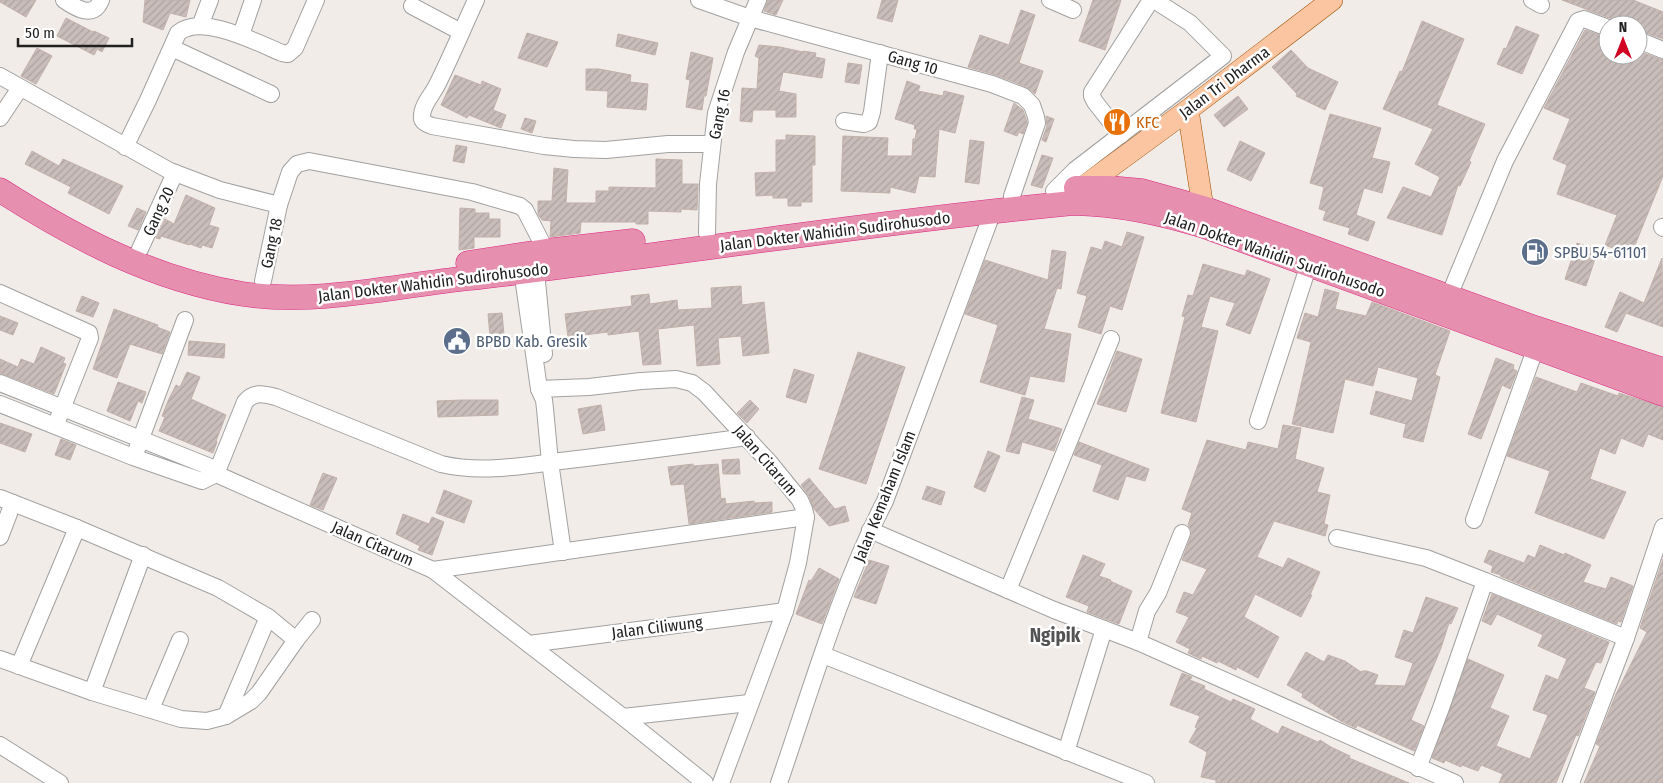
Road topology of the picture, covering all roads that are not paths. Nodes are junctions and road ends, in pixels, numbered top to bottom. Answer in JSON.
{"nodes":[{"id":1,"x":64,"y":0,"type":"edge"},
{"id":2,"x":101,"y":0,"type":"edge"},
{"id":3,"x":210,"y":0,"type":"edge"},
{"id":4,"x":253,"y":0,"type":"edge"},
{"id":5,"x":316,"y":0,"type":"edge"},
{"id":6,"x":476,"y":0,"type":"edge"},
{"id":7,"x":699,"y":0,"type":"edge"},
{"id":8,"x":758,"y":0,"type":"edge"},
{"id":9,"x":1050,"y":0,"type":"edge"},
{"id":10,"x":1152,"y":0,"type":"edge"},
{"id":11,"x":1332,"y":0,"type":"edge"},
{"id":12,"x":412,"y":6,"type":"dead end"},
{"id":13,"x":1073,"y":10,"type":"dead end"},
{"id":14,"x":750,"y":18,"type":"junction"},
{"id":15,"x":1598,"y":24,"type":"edge"},
{"id":16,"x":200,"y":26,"type":"junction"},
{"id":17,"x":461,"y":32,"type":"junction"},
{"id":18,"x":240,"y":35,"type":"junction"},
{"id":19,"x":1648,"y":44,"type":"edge"},
{"id":20,"x":172,"y":48,"type":"junction"},
{"id":21,"x":1663,"y":50,"type":"edge"},
{"id":22,"x":880,"y":53,"type":"junction"},
{"id":23,"x":0,"y":76,"type":"edge"},
{"id":24,"x":20,"y":88,"type":"junction"},
{"id":25,"x":271,"y":94,"type":"dead end"},
{"id":26,"x":1182,"y":102,"type":"junction"},
{"id":27,"x":0,"y":118,"type":"edge"},
{"id":28,"x":844,"y":121,"type":"dead end"},
{"id":29,"x":1121,"y":135,"type":"junction"},
{"id":30,"x":712,"y":144,"type":"junction"},
{"id":31,"x":125,"y":147,"type":"junction"},
{"id":32,"x":0,"y":172,"type":"edge"},
{"id":33,"x":175,"y":173,"type":"junction"},
{"id":34,"x":0,"y":190,"type":"edge"},
{"id":35,"x":1070,"y":194,"type":"junction"},
{"id":36,"x":1012,"y":196,"type":"junction"},
{"id":37,"x":279,"y":205,"type":"junction"},
{"id":38,"x":992,"y":211,"type":"junction"},
{"id":39,"x":1204,"y":217,"type":"junction"},
{"id":40,"x":707,"y":233,"type":"junction"},
{"id":41,"x":140,"y":249,"type":"junction"},
{"id":42,"x":532,"y":260,"type":"junction"},
{"id":43,"x":1309,"y":264,"type":"junction"},
{"id":44,"x":263,"y":281,"type":"junction"},
{"id":45,"x":0,"y":293,"type":"edge"},
{"id":46,"x":1449,"y":296,"type":"junction"},
{"id":47,"x":185,"y":320,"type":"dead end"},
{"id":48,"x":1111,"y":339,"type":"dead end"},
{"id":49,"x":1536,"y":347,"type":"junction"},
{"id":50,"x":1663,"y":370,"type":"edge"},
{"id":51,"x":0,"y":383,"type":"edge"},
{"id":52,"x":544,"y":392,"type":"junction"},
{"id":53,"x":1663,"y":394,"type":"edge"},
{"id":54,"x":0,"y":404,"type":"edge"},
{"id":55,"x":62,"y":409,"type":"junction"},
{"id":56,"x":1258,"y":421,"type":"dead end"},
{"id":57,"x":56,"y":425,"type":"junction"},
{"id":58,"x":746,"y":437,"type":"junction"},
{"id":59,"x":141,"y":438,"type":"junction"},
{"id":60,"x":133,"y":457,"type":"junction"},
{"id":61,"x":550,"y":462,"type":"junction"},
{"id":62,"x":216,"y":474,"type":"junction"},
{"id":63,"x":6,"y":501,"type":"edge"},
{"id":64,"x":806,"y":517,"type":"junction"},
{"id":65,"x":1474,"y":520,"type":"dead end"},
{"id":66,"x":78,"y":528,"type":"junction"},
{"id":67,"x":870,"y":530,"type":"junction"},
{"id":68,"x":1662,"y":531,"type":"edge"},
{"id":69,"x":1182,"y":533,"type":"dead end"},
{"id":70,"x":0,"y":537,"type":"edge"},
{"id":71,"x":1337,"y":538,"type":"dead end"},
{"id":72,"x":563,"y":552,"type":"junction"},
{"id":73,"x":143,"y":555,"type":"junction"},
{"id":74,"x":433,"y":570,"type":"junction"},
{"id":75,"x":1485,"y":581,"type":"junction"},
{"id":76,"x":1008,"y":590,"type":"junction"},
{"id":77,"x":785,"y":611,"type":"junction"},
{"id":78,"x":268,"y":617,"type":"junction"},
{"id":79,"x":312,"y":620,"type":"dead end"},
{"id":80,"x":1104,"y":629,"type":"junction"},
{"id":81,"x":1626,"y":638,"type":"junction"},
{"id":82,"x":180,"y":640,"type":"dead end"},
{"id":83,"x":296,"y":640,"type":"junction"},
{"id":84,"x":1138,"y":642,"type":"junction"},
{"id":85,"x":529,"y":644,"type":"junction"},
{"id":86,"x":823,"y":655,"type":"junction"},
{"id":87,"x":0,"y":659,"type":"edge"},
{"id":88,"x":19,"y":666,"type":"junction"},
{"id":89,"x":92,"y":692,"type":"junction"},
{"id":90,"x":749,"y":703,"type":"junction"},
{"id":91,"x":151,"y":709,"type":"junction"},
{"id":92,"x":226,"y":716,"type":"junction"},
{"id":93,"x":623,"y":717,"type":"junction"},
{"id":94,"x":0,"y":745,"type":"edge"},
{"id":95,"x":1066,"y":752,"type":"junction"},
{"id":96,"x":1418,"y":768,"type":"junction"},
{"id":97,"x":60,"y":783,"type":"edge"},
{"id":98,"x":705,"y":783,"type":"edge"},
{"id":99,"x":721,"y":783,"type":"edge"},
{"id":100,"x":779,"y":783,"type":"edge"},
{"id":101,"x":1146,"y":783,"type":"edge"},
{"id":102,"x":1455,"y":783,"type":"edge"},
{"id":103,"x":1571,"y":783,"type":"edge"}],
"edges":[{"from":1,"to":2,"type":"street"},
{"from":3,"to":16,"type":"street"},
{"from":4,"to":18,"type":"street"},
{"from":5,"to":18,"type":"street"},
{"from":6,"to":17,"type":"street"},
{"from":7,"to":14,"type":"street","name":"Gang 10"},
{"from":8,"to":14,"type":"street","name":"Gang 16"},
{"from":9,"to":13,"type":"street"},
{"from":10,"to":26,"type":"street"},
{"from":10,"to":29,"type":"street"},
{"from":11,"to":26,"type":"main road","name":"Jalan Tri Dharma"},
{"from":12,"to":17,"type":"street"},
{"from":14,"to":22,"type":"street","name":"Gang 10"},
{"from":14,"to":30,"type":"street","name":"Gang 16"},
{"from":15,"to":46,"type":"street"},
{"from":16,"to":18,"type":"street"},
{"from":16,"to":20,"type":"street"},
{"from":17,"to":30,"type":"street"},
{"from":19,"to":21,"type":"street"},
{"from":20,"to":25,"type":"street"},
{"from":20,"to":31,"type":"street"},
{"from":22,"to":28,"type":"street"},
{"from":22,"to":36,"type":"street","name":"Gang 10"},
{"from":23,"to":24,"type":"street"},
{"from":24,"to":27,"type":"street"},
{"from":24,"to":31,"type":"street"},
{"from":26,"to":29,"type":"street"},
{"from":26,"to":35,"type":"main road","name":"Jalan Tri Dharma"},
{"from":26,"to":39,"type":"main road"},
{"from":29,"to":35,"type":"street"},
{"from":30,"to":40,"type":"street","name":"Gang 16"},
{"from":31,"to":33,"type":"street"},
{"from":32,"to":41,"type":"highway","name":"Jalan Dokter Wahidin Sudirohusodo"},
{"from":33,"to":37,"type":"street"},
{"from":33,"to":41,"type":"street","name":"Gang 20"},
{"from":34,"to":42,"type":"highway","name":"Jalan Dokter Wahidin Sudirohusodo"},
{"from":35,"to":36,"type":"highway","name":"Jalan Dokter Wahidin Sudirohusodo"},
{"from":35,"to":38,"type":"highway","name":"Jalan Dokter Wahidin Sudirohusodo"},
{"from":35,"to":39,"type":"highway","name":"Jalan Dokter Wahidin Sudirohusodo"},
{"from":36,"to":40,"type":"highway","name":"Jalan Dokter Wahidin Sudirohusodo"},
{"from":37,"to":42,"type":"street","name":"Gang 18"},
{"from":37,"to":44,"type":"street","name":"Gang 18"},
{"from":38,"to":42,"type":"highway","name":"Jalan Dokter Wahidin Sudirohusodo"},
{"from":38,"to":67,"type":"street","name":"Jalan Kemaham Islam"},
{"from":39,"to":43,"type":"highway","name":"Jalan Dokter Wahidin Sudirohusodo"},
{"from":39,"to":46,"type":"highway","name":"Jalan Dokter Wahidin Sudirohusodo"},
{"from":40,"to":42,"type":"highway","name":"Jalan Dokter Wahidin Sudirohusodo"},
{"from":41,"to":44,"type":"highway","name":"Jalan Dokter Wahidin Sudirohusodo"},
{"from":42,"to":44,"type":"highway","name":"Jalan Dokter Wahidin Sudirohusodo"},
{"from":42,"to":52,"type":"street","name":"Gang 18"},
{"from":43,"to":49,"type":"highway","name":"Jalan Dokter Wahidin Sudirohusodo"},
{"from":43,"to":56,"type":"street"},
{"from":45,"to":55,"type":"street"},
{"from":46,"to":50,"type":"highway","name":"Jalan Dokter Wahidin Sudirohusodo"},
{"from":47,"to":59,"type":"street"},
{"from":48,"to":76,"type":"street"},
{"from":49,"to":53,"type":"highway","name":"Jalan Dokter Wahidin Sudirohusodo"},
{"from":49,"to":65,"type":"street"},
{"from":51,"to":55,"type":"street","name":"Jalan Citarum"},
{"from":52,"to":58,"type":"street","name":"Jalan Citarum"},
{"from":52,"to":61,"type":"street","name":"Gang 18"},
{"from":54,"to":57,"type":"street"},
{"from":55,"to":57,"type":"street"},
{"from":55,"to":59,"type":"street","name":"Jalan Citarum"},
{"from":57,"to":60,"type":"street"},
{"from":58,"to":61,"type":"street"},
{"from":58,"to":64,"type":"street","name":"Jalan Citarum"},
{"from":59,"to":60,"type":"street"},
{"from":59,"to":62,"type":"street","name":"Jalan Citarum"},
{"from":60,"to":62,"type":"street"},
{"from":61,"to":62,"type":"street"},
{"from":61,"to":72,"type":"street","name":"Gang 18"},
{"from":62,"to":74,"type":"street","name":"Jalan Citarum"},
{"from":63,"to":66,"type":"street"},
{"from":63,"to":70,"type":"street"},
{"from":64,"to":72,"type":"street"},
{"from":64,"to":77,"type":"street"},
{"from":66,"to":73,"type":"street"},
{"from":66,"to":88,"type":"street"},
{"from":67,"to":76,"type":"street"},
{"from":67,"to":86,"type":"street","name":"Jalan Kemaham Islam"},
{"from":68,"to":81,"type":"street"},
{"from":69,"to":84,"type":"street"},
{"from":71,"to":75,"type":"street"},
{"from":72,"to":74,"type":"street"},
{"from":73,"to":78,"type":"street"},
{"from":73,"to":89,"type":"street"},
{"from":74,"to":85,"type":"street","name":"Jalan Citarum"},
{"from":75,"to":81,"type":"street"},
{"from":75,"to":96,"type":"street"},
{"from":76,"to":80,"type":"street"},
{"from":77,"to":85,"type":"street","name":"Jalan Ciliwung"},
{"from":77,"to":90,"type":"street"},
{"from":78,"to":83,"type":"street"},
{"from":78,"to":92,"type":"street"},
{"from":79,"to":83,"type":"street"},
{"from":80,"to":84,"type":"street"},
{"from":80,"to":95,"type":"street"},
{"from":81,"to":103,"type":"street"},
{"from":82,"to":91,"type":"street"},
{"from":83,"to":92,"type":"street"},
{"from":84,"to":96,"type":"street"},
{"from":85,"to":93,"type":"street","name":"Jalan Citarum"},
{"from":86,"to":95,"type":"street"},
{"from":86,"to":100,"type":"street","name":"Jalan Kemaham Islam"},
{"from":87,"to":88,"type":"street"},
{"from":88,"to":89,"type":"street"},
{"from":89,"to":91,"type":"street"},
{"from":90,"to":93,"type":"street"},
{"from":90,"to":99,"type":"street"},
{"from":91,"to":92,"type":"street"},
{"from":93,"to":98,"type":"street","name":"Jalan Citarum"},
{"from":94,"to":97,"type":"street"},
{"from":95,"to":101,"type":"street"},
{"from":96,"to":102,"type":"street"}]}
